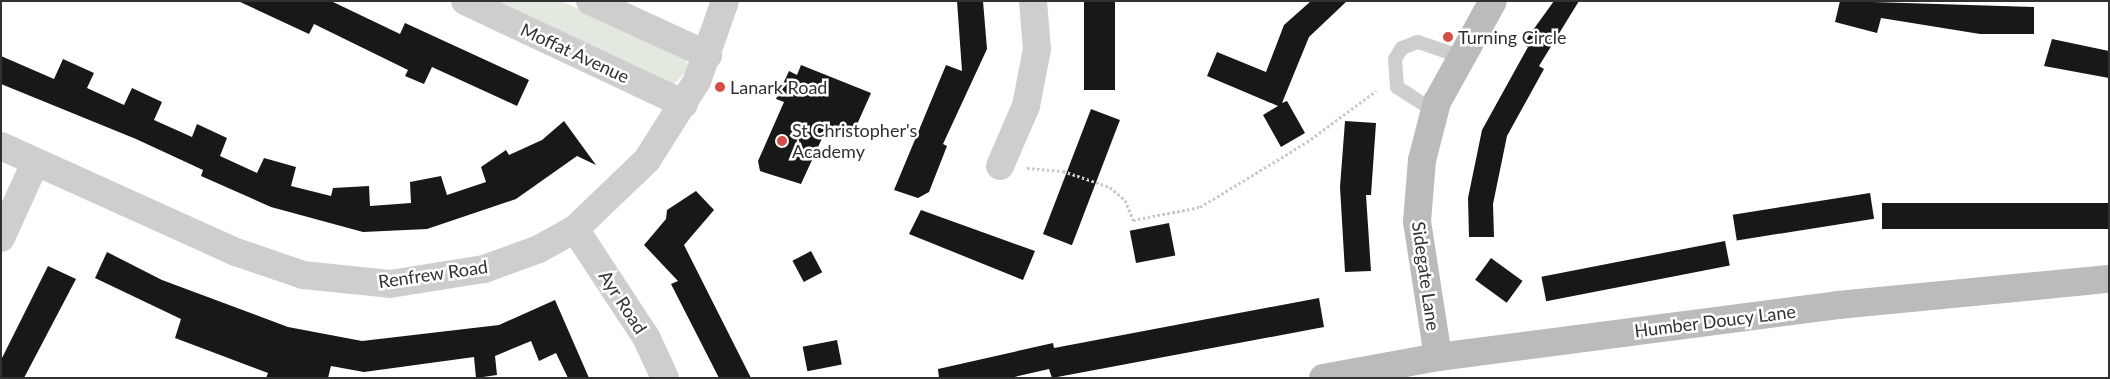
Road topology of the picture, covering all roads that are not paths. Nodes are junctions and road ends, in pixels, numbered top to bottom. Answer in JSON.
{"nodes":[{"id":1,"x":465,"y":1,"type":"edge"},
{"id":2,"x":590,"y":1,"type":"edge"},
{"id":3,"x":725,"y":1,"type":"edge"},
{"id":4,"x":1033,"y":1,"type":"edge"},
{"id":5,"x":1492,"y":1,"type":"edge"},
{"id":6,"x":708,"y":55,"type":"junction"},
{"id":7,"x":1459,"y":56,"type":"junction"},
{"id":8,"x":684,"y":104,"type":"junction"},
{"id":9,"x":1434,"y":111,"type":"junction"},
{"id":10,"x":1,"y":146,"type":"edge"},
{"id":11,"x":35,"y":163,"type":"junction"},
{"id":12,"x":1000,"y":166,"type":"road end"},
{"id":13,"x":575,"y":229,"type":"junction"},
{"id":14,"x":1,"y":238,"type":"edge"},
{"id":15,"x":2109,"y":279,"type":"edge"},
{"id":16,"x":1438,"y":357,"type":"junction"},
{"id":17,"x":1330,"y":377,"type":"edge"},
{"id":18,"x":664,"y":378,"type":"edge"}],
"edges":[{"from":1,"to":8,"type":"street","name":"Moffat Avenue"},
{"from":2,"to":6,"type":"street"},
{"from":3,"to":6,"type":"street","name":"Renfrew Road"},
{"from":4,"to":12,"type":"street"},
{"from":5,"to":7,"type":"street","name":"Sidegate Lane"},
{"from":6,"to":8,"type":"street","name":"Renfrew Road"},
{"from":7,"to":9,"type":"street","name":"Sidegate Lane"},
{"from":7,"to":9,"type":"lane"},
{"from":8,"to":13,"type":"street","name":"Renfrew Road"},
{"from":9,"to":16,"type":"street","name":"Sidegate Lane"},
{"from":10,"to":11,"type":"street","name":"Renfrew Road"},
{"from":11,"to":13,"type":"street","name":"Renfrew Road"},
{"from":11,"to":14,"type":"street"},
{"from":13,"to":18,"type":"street","name":"Ayr Road"},
{"from":15,"to":16,"type":"street","name":"Humber Doucy Lane"},
{"from":16,"to":17,"type":"street","name":"Humber Doucy Lane"}]}
